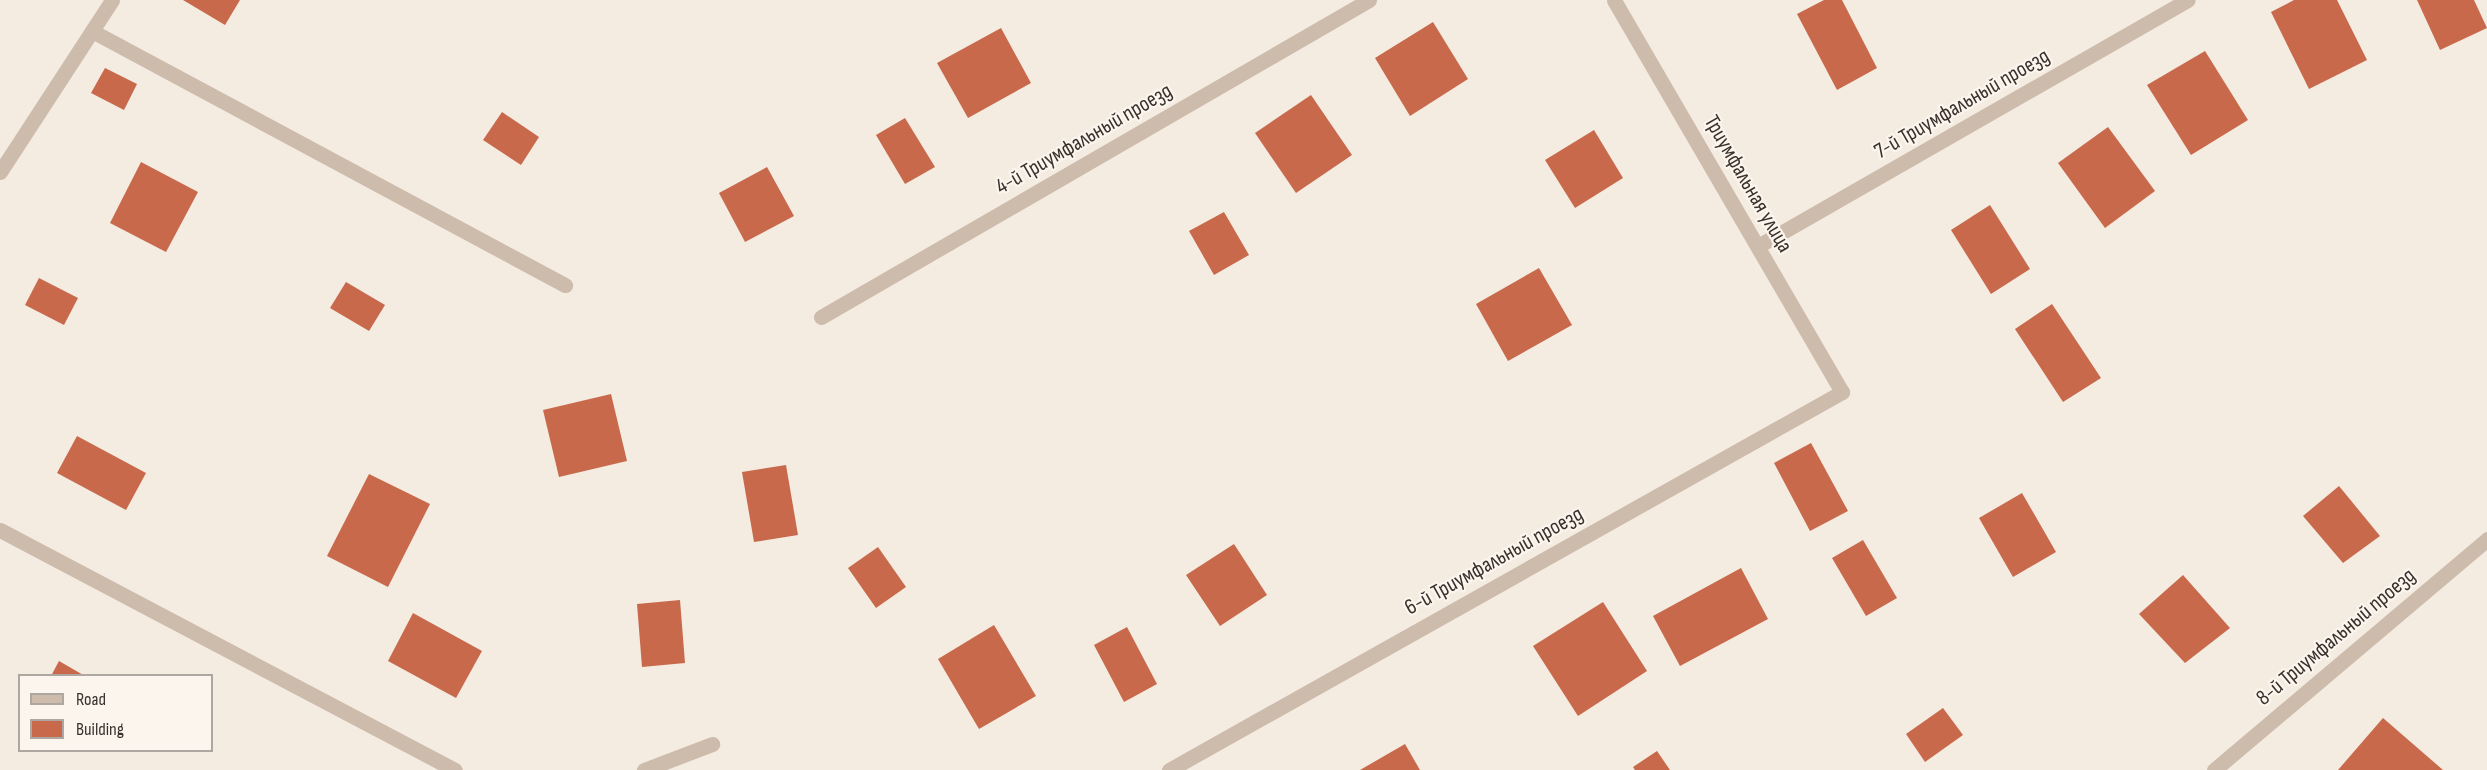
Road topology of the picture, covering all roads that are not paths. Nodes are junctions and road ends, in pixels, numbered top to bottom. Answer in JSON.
{"nodes":[{"id":1,"x":112,"y":0,"type":"edge"},
{"id":2,"x":1369,"y":0,"type":"edge"},
{"id":3,"x":1614,"y":0,"type":"edge"},
{"id":4,"x":2188,"y":0,"type":"edge"},
{"id":5,"x":92,"y":31,"type":"junction"},
{"id":6,"x":0,"y":172,"type":"edge"},
{"id":7,"x":1758,"y":246,"type":"junction"},
{"id":8,"x":565,"y":285,"type":"dead end"},
{"id":9,"x":821,"y":317,"type":"dead end"},
{"id":10,"x":1842,"y":392,"type":"joint"},
{"id":11,"x":0,"y":530,"type":"edge"},
{"id":12,"x":2487,"y":539,"type":"edge"},
{"id":13,"x":712,"y":744,"type":"dead end"},
{"id":14,"x":455,"y":770,"type":"edge"},
{"id":15,"x":644,"y":770,"type":"edge"},
{"id":16,"x":1169,"y":770,"type":"edge"},
{"id":17,"x":2214,"y":770,"type":"edge"}],
"edges":[{"from":1,"to":5,"type":"street"},
{"from":2,"to":9,"type":"street","name":"4-й Триумфальный проезд"},
{"from":3,"to":7,"type":"street","name":"Триумфальная улица"},
{"from":4,"to":7,"type":"street","name":"7-й Триумфальный проезд"},
{"from":5,"to":6,"type":"street"},
{"from":5,"to":8,"type":"street"},
{"from":7,"to":10,"type":"street","name":"Триумфальная улица"},
{"from":10,"to":16,"type":"street","name":"6-й Триумфальный проезд"},
{"from":11,"to":14,"type":"street"},
{"from":12,"to":17,"type":"street","name":"8-й Триумфальный проезд"},
{"from":13,"to":15,"type":"street"}]}
